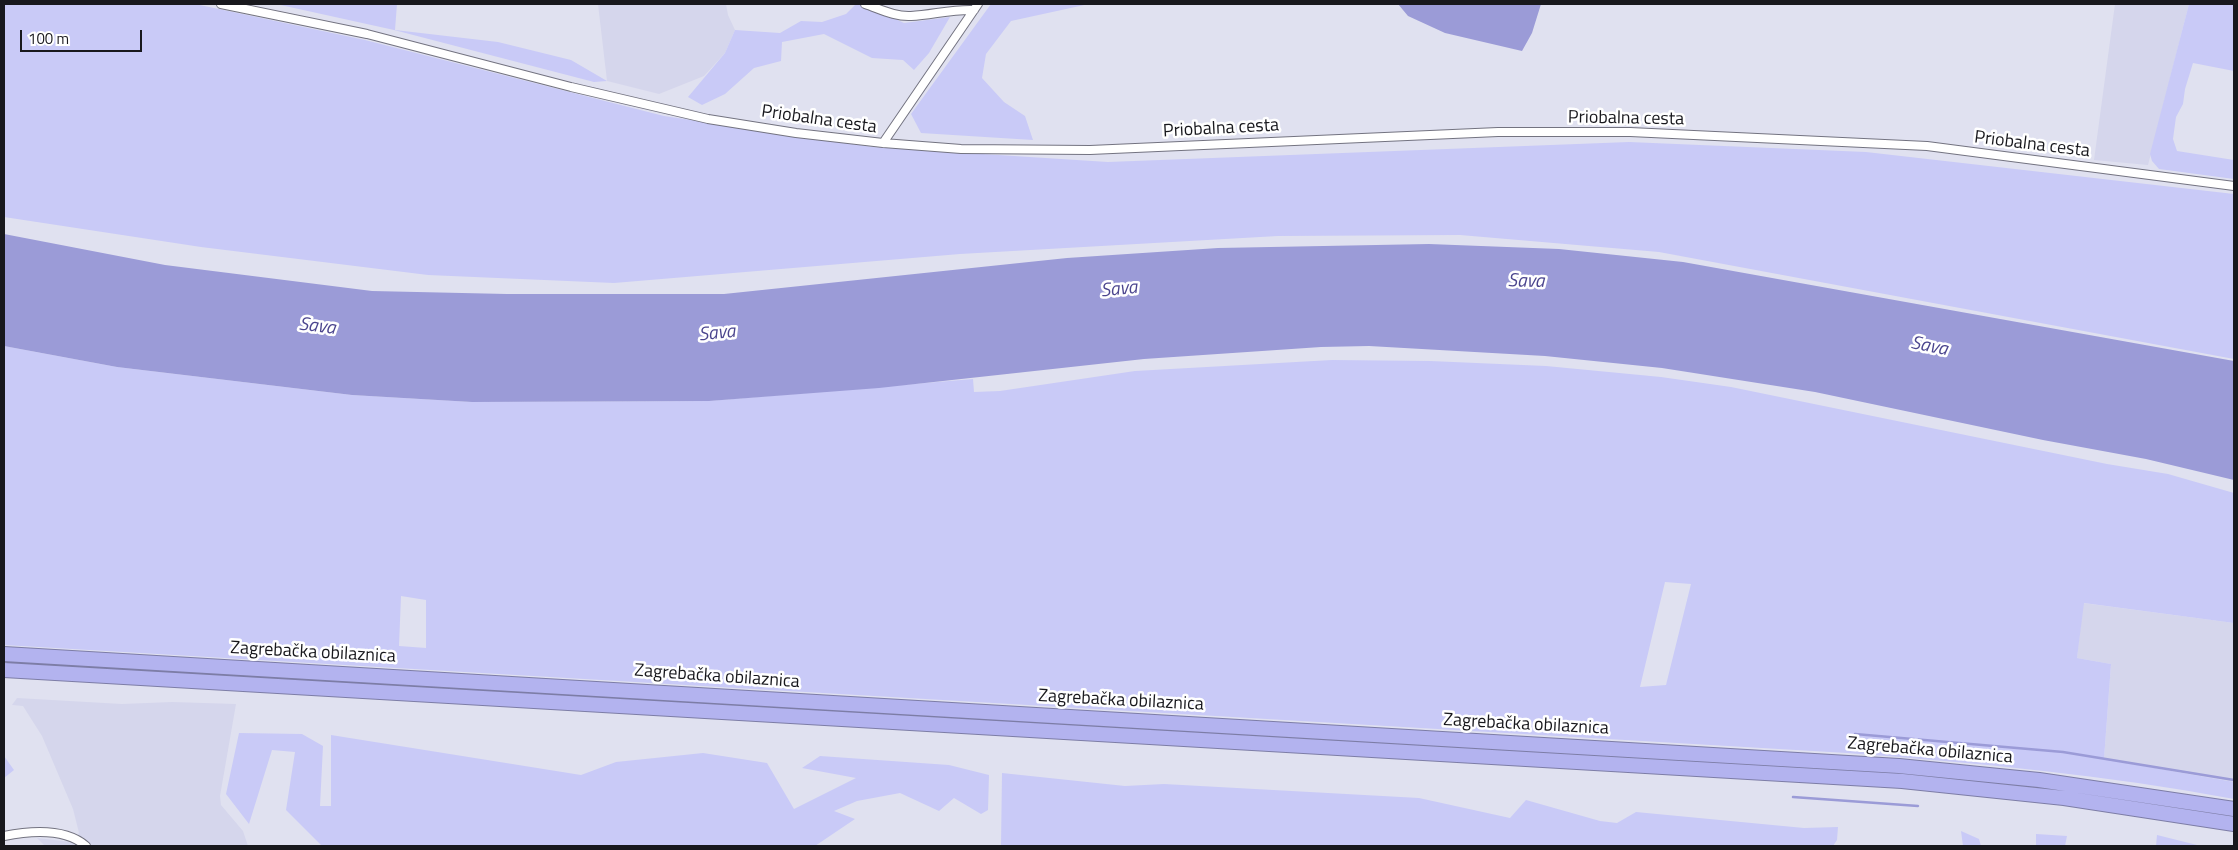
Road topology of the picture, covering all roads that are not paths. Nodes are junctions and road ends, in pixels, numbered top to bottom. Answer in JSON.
{"nodes":[{"id":1,"x":221,"y":4,"type":"edge"},
{"id":2,"x":865,"y":4,"type":"edge"},
{"id":3,"x":976,"y":7,"type":"edge"},
{"id":4,"x":883,"y":144,"type":"junction"},
{"id":5,"x":2234,"y":186,"type":"edge"},
{"id":6,"x":4,"y":654,"type":"edge"},
{"id":7,"x":4,"y":670,"type":"edge"},
{"id":8,"x":2234,"y":808,"type":"edge"},
{"id":9,"x":2234,"y":824,"type":"edge"},
{"id":10,"x":4,"y":836,"type":"edge"},
{"id":11,"x":86,"y":846,"type":"edge"}],
"edges":[{"from":1,"to":4,"type":"street","name":"Priobalna cesta"},
{"from":2,"to":3,"type":"street"},
{"from":3,"to":4,"type":"street"},
{"from":4,"to":5,"type":"street","name":"Priobalna cesta"},
{"from":6,"to":8,"type":"highway","name":"Zagrebačka obilaznica"},
{"from":7,"to":9,"type":"highway","name":"Zagrebačka obilaznica"},
{"from":10,"to":11,"type":"street"}]}
